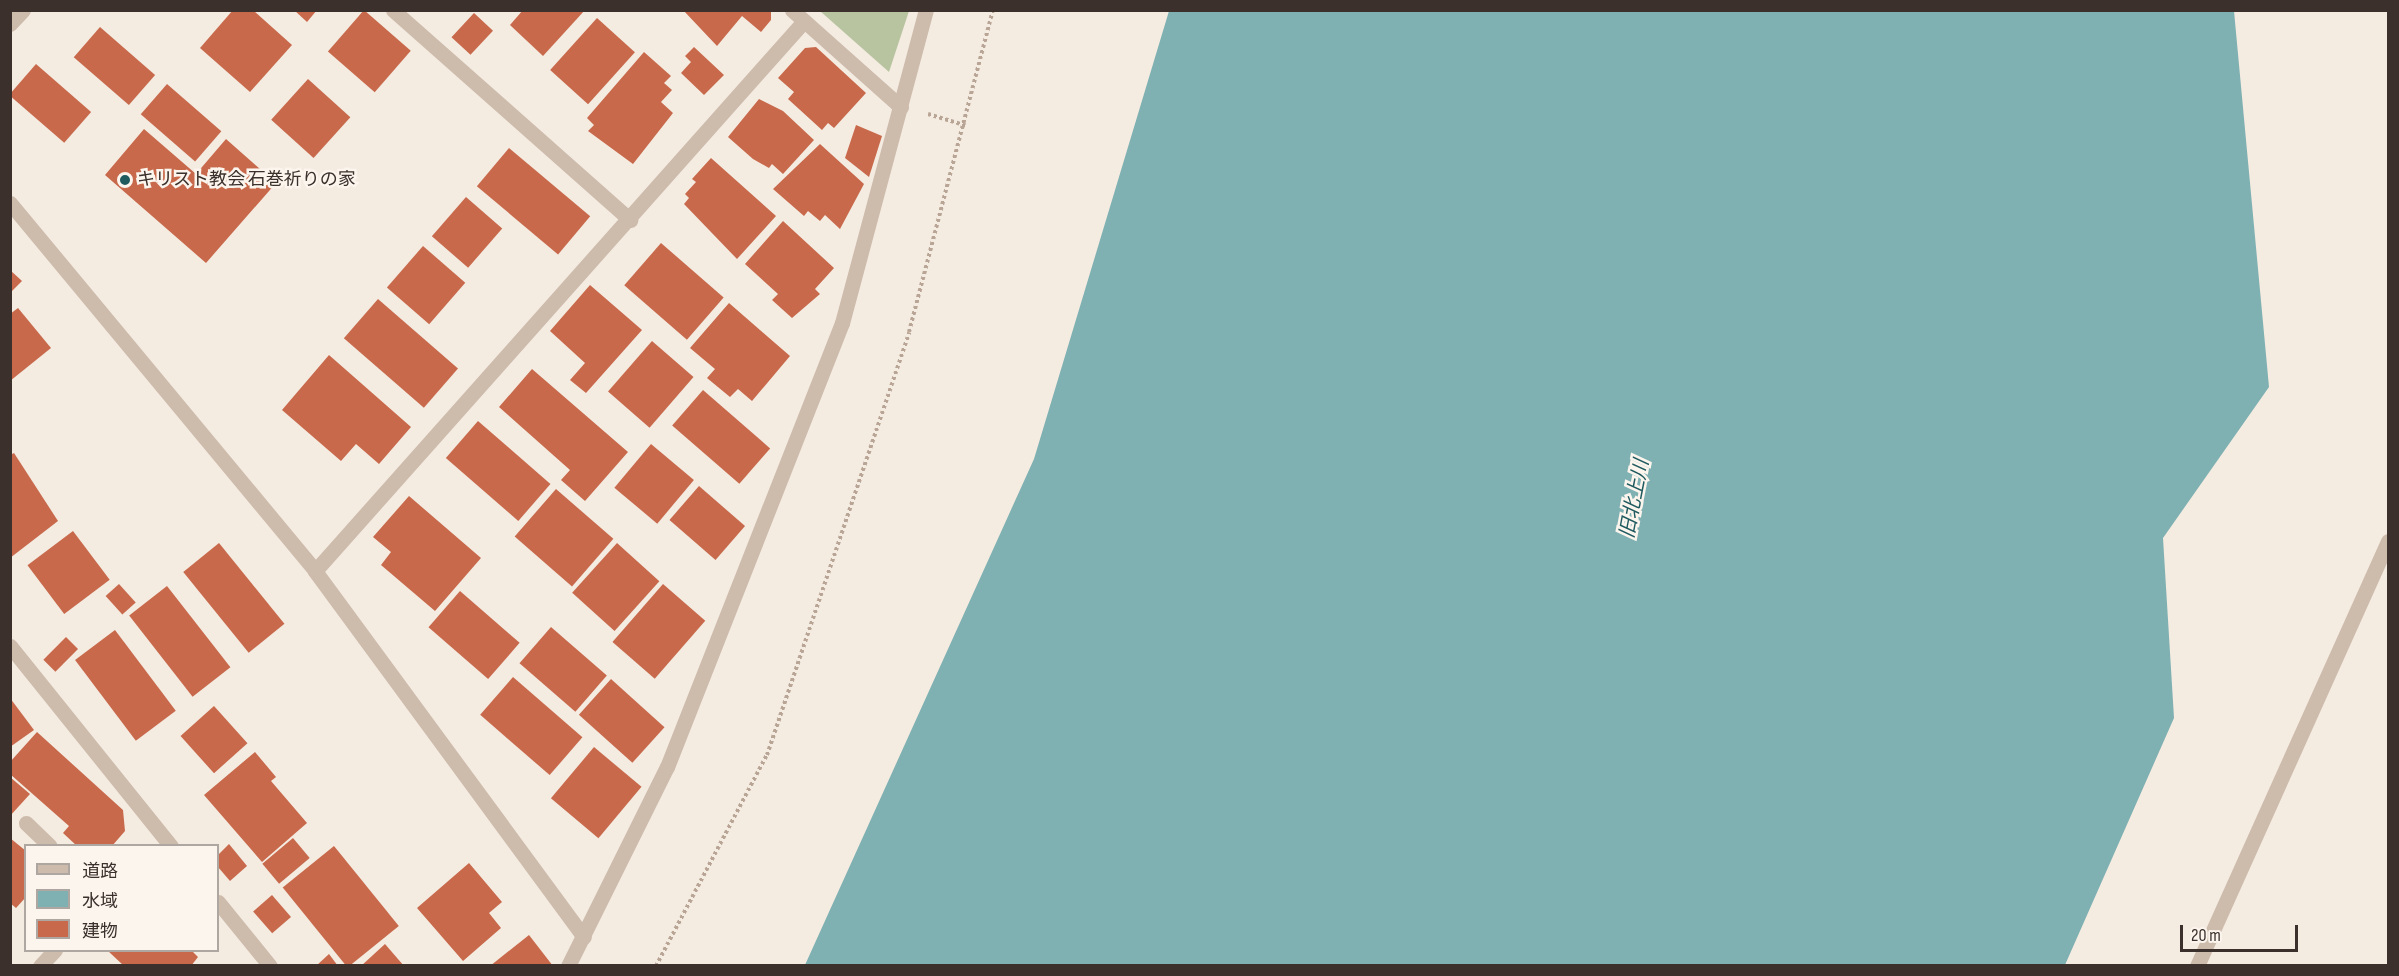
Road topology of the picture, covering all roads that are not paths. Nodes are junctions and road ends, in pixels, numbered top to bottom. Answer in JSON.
{"nodes":[{"id":1,"x":23,"y":10,"type":"edge"},
{"id":2,"x":393,"y":10,"type":"edge"},
{"id":3,"x":792,"y":10,"type":"edge"},
{"id":4,"x":926,"y":10,"type":"edge"},
{"id":5,"x":804,"y":21,"type":"junction"},
{"id":6,"x":10,"y":24,"type":"edge"},
{"id":7,"x":901,"y":106,"type":"junction"},
{"id":8,"x":10,"y":203,"type":"edge"},
{"id":9,"x":630,"y":220,"type":"junction"},
{"id":10,"x":2388,"y":541,"type":"edge"},
{"id":11,"x":315,"y":571,"type":"junction"},
{"id":12,"x":10,"y":646,"type":"edge"},
{"id":13,"x":26,"y":823,"type":"dead end"},
{"id":14,"x":163,"y":843,"type":"edge"},
{"id":15,"x":48,"y":844,"type":"edge"},
{"id":16,"x":219,"y":903,"type":"edge"},
{"id":17,"x":584,"y":937,"type":"junction"},
{"id":18,"x":54,"y":952,"type":"edge"},
{"id":19,"x":40,"y":966,"type":"edge"},
{"id":20,"x":270,"y":966,"type":"edge"},
{"id":21,"x":568,"y":966,"type":"edge"},
{"id":22,"x":2197,"y":966,"type":"edge"}],
"edges":[{"from":1,"to":6,"type":"street"},
{"from":2,"to":9,"type":"street"},
{"from":3,"to":5,"type":"street"},
{"from":4,"to":7,"type":"street"},
{"from":5,"to":7,"type":"street"},
{"from":5,"to":9,"type":"street"},
{"from":7,"to":17,"type":"street"},
{"from":8,"to":11,"type":"street"},
{"from":9,"to":11,"type":"street"},
{"from":10,"to":22,"type":"street"},
{"from":11,"to":17,"type":"street"},
{"from":12,"to":14,"type":"street"},
{"from":13,"to":15,"type":"street"},
{"from":16,"to":20,"type":"street"},
{"from":17,"to":21,"type":"street"},
{"from":18,"to":19,"type":"street"}]}
